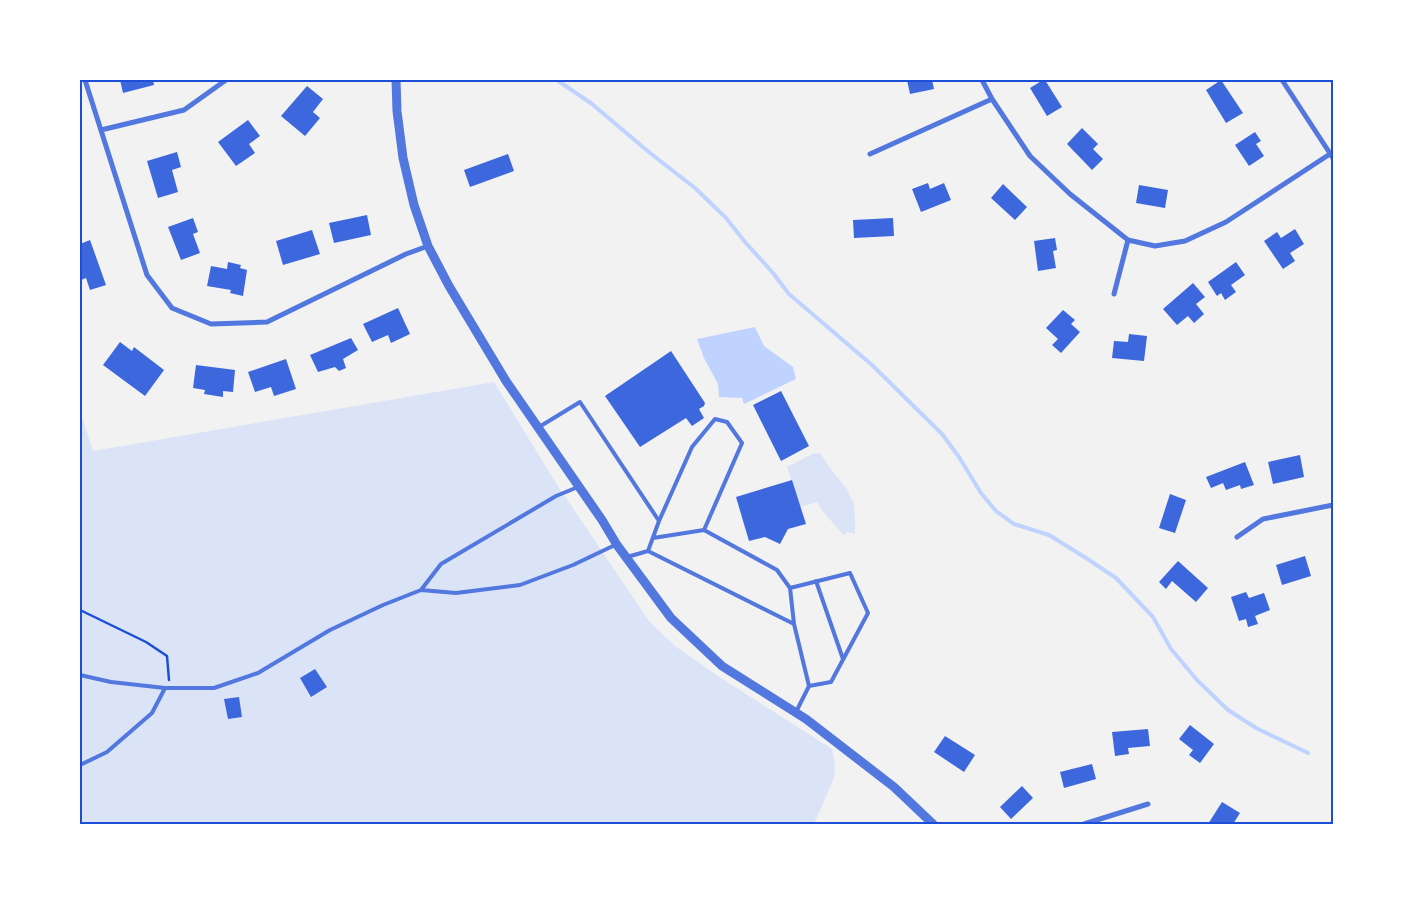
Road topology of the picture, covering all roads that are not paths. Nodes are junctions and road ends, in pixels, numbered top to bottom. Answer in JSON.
{"nodes":[{"id":1,"x":85,"y":80,"type":"edge"},
{"id":2,"x":226,"y":80,"type":"edge"},
{"id":3,"x":396,"y":80,"type":"edge"},
{"id":4,"x":982,"y":80,"type":"edge"},
{"id":5,"x":1282,"y":80,"type":"edge"},
{"id":6,"x":992,"y":99,"type":"junction"},
{"id":7,"x":101,"y":130,"type":"junction"},
{"id":8,"x":870,"y":154,"type":"dead end"},
{"id":9,"x":1332,"y":155,"type":"edge"},
{"id":10,"x":1128,"y":240,"type":"junction"},
{"id":11,"x":428,"y":246,"type":"junction"},
{"id":12,"x":1114,"y":294,"type":"dead end"},
{"id":13,"x":539,"y":428,"type":"junction"},
{"id":14,"x":579,"y":487,"type":"junction"},
{"id":15,"x":1333,"y":505,"type":"edge"},
{"id":16,"x":659,"y":521,"type":"junction"},
{"id":17,"x":704,"y":530,"type":"junction"},
{"id":18,"x":1237,"y":537,"type":"dead end"},
{"id":19,"x":653,"y":538,"type":"junction"},
{"id":20,"x":617,"y":545,"type":"junction"},
{"id":21,"x":648,"y":551,"type":"junction"},
{"id":22,"x":626,"y":557,"type":"junction"},
{"id":23,"x":816,"y":581,"type":"junction"},
{"id":24,"x":790,"y":588,"type":"junction"},
{"id":25,"x":421,"y":590,"type":"junction"},
{"id":26,"x":794,"y":624,"type":"junction"},
{"id":27,"x":843,"y":659,"type":"junction"},
{"id":28,"x":80,"y":675,"type":"edge"},
{"id":29,"x":809,"y":686,"type":"junction"},
{"id":30,"x":167,"y":688,"type":"junction"},
{"id":31,"x":796,"y":712,"type":"junction"},
{"id":32,"x":80,"y":765,"type":"edge"},
{"id":33,"x":1148,"y":804,"type":"dead end"},
{"id":34,"x":933,"y":824,"type":"edge"},
{"id":35,"x":1084,"y":824,"type":"edge"}],
"edges":[{"from":1,"to":7,"type":"street"},
{"from":2,"to":7,"type":"street"},
{"from":3,"to":11,"type":"street"},
{"from":4,"to":6,"type":"street"},
{"from":5,"to":9,"type":"street"},
{"from":6,"to":8,"type":"street"},
{"from":6,"to":10,"type":"street"},
{"from":7,"to":11,"type":"street"},
{"from":9,"to":10,"type":"street"},
{"from":10,"to":12,"type":"street"},
{"from":11,"to":13,"type":"street"},
{"from":13,"to":14,"type":"street"},
{"from":13,"to":16,"type":"lane"},
{"from":14,"to":20,"type":"street"},
{"from":14,"to":25,"type":"lane"},
{"from":15,"to":18,"type":"street"},
{"from":16,"to":17,"type":"lane"},
{"from":16,"to":19,"type":"lane"},
{"from":17,"to":19,"type":"lane"},
{"from":17,"to":24,"type":"lane"},
{"from":19,"to":21,"type":"lane"},
{"from":20,"to":22,"type":"street"},
{"from":20,"to":25,"type":"lane"},
{"from":21,"to":22,"type":"lane"},
{"from":21,"to":26,"type":"lane"},
{"from":22,"to":31,"type":"street"},
{"from":23,"to":24,"type":"lane"},
{"from":23,"to":27,"type":"lane"},
{"from":23,"to":27,"type":"lane"},
{"from":24,"to":26,"type":"lane"},
{"from":25,"to":30,"type":"lane"},
{"from":26,"to":29,"type":"lane"},
{"from":27,"to":29,"type":"lane"},
{"from":28,"to":30,"type":"lane"},
{"from":29,"to":31,"type":"lane"},
{"from":30,"to":32,"type":"lane"},
{"from":31,"to":34,"type":"street"},
{"from":33,"to":35,"type":"street"}]}
